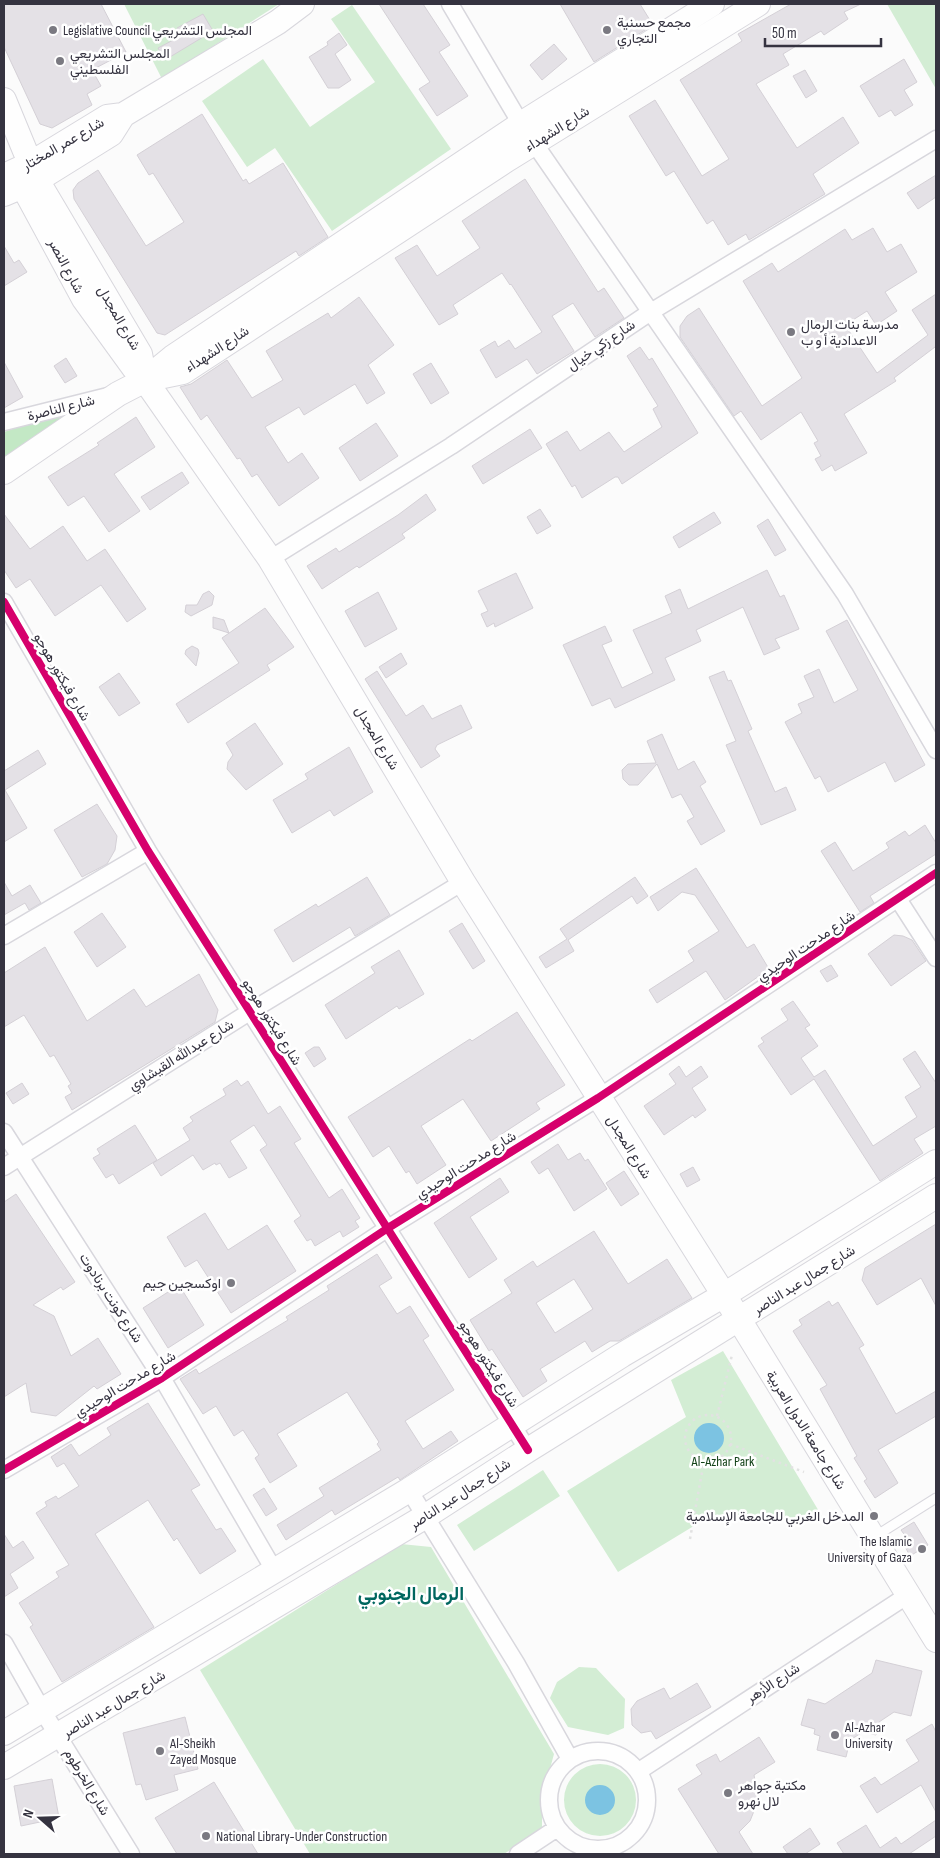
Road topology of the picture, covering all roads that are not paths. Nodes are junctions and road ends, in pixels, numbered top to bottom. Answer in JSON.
{"nodes":[{"id":1,"x":302,"y":4,"type":"edge"},
{"id":2,"x":450,"y":4,"type":"edge"},
{"id":3,"x":712,"y":4,"type":"edge"},
{"id":4,"x":758,"y":4,"type":"edge"},
{"id":5,"x":4,"y":100,"type":"edge"},
{"id":6,"x":527,"y":134,"type":"junction"},
{"id":7,"x":936,"y":139,"type":"edge"},
{"id":8,"x":4,"y":141,"type":"edge"},
{"id":9,"x":19,"y":179,"type":"edge"},
{"id":10,"x":649,"y":313,"type":"junction"},
{"id":11,"x":145,"y":380,"type":"junction"},
{"id":12,"x":118,"y":394,"type":"junction"},
{"id":13,"x":4,"y":422,"type":"edge"},
{"id":14,"x":4,"y":472,"type":"edge"},
{"id":15,"x":270,"y":559,"type":"junction"},
{"id":16,"x":4,"y":602,"type":"edge"},
{"id":17,"x":936,"y":750,"type":"edge"},
{"id":18,"x":148,"y":850,"type":"junction"},
{"id":19,"x":936,"y":874,"type":"edge"},
{"id":20,"x":463,"y":882,"type":"junction"},
{"id":21,"x":898,"y":900,"type":"junction"},
{"id":22,"x":4,"y":936,"type":"edge"},
{"id":23,"x":936,"y":958,"type":"edge"},
{"id":24,"x":251,"y":1011,"type":"junction"},
{"id":25,"x":598,"y":1098,"type":"junction"},
{"id":26,"x":4,"y":1132,"type":"edge"},
{"id":27,"x":20,"y":1157,"type":"junction"},
{"id":28,"x":936,"y":1162,"type":"edge"},
{"id":29,"x":4,"y":1167,"type":"edge"},
{"id":30,"x":936,"y":1196,"type":"edge"},
{"id":31,"x":388,"y":1228,"type":"junction"},
{"id":32,"x":724,"y":1295,"type":"junction"},
{"id":33,"x":738,"y":1321,"type":"junction"},
{"id":34,"x":162,"y":1378,"type":"junction"},
{"id":35,"x":513,"y":1426,"type":"junction"},
{"id":36,"x":528,"y":1450,"type":"junction"},
{"id":37,"x":4,"y":1470,"type":"edge"},
{"id":38,"x":409,"y":1490,"type":"junction"},
{"id":39,"x":936,"y":1498,"type":"edge"},
{"id":40,"x":426,"y":1516,"type":"junction"},
{"id":41,"x":874,"y":1538,"type":"junction"},
{"id":42,"x":274,"y":1570,"type":"junction"},
{"id":43,"x":908,"y":1595,"type":"junction"},
{"id":44,"x":936,"y":1640,"type":"edge"},
{"id":45,"x":4,"y":1643,"type":"edge"},
{"id":46,"x":42,"y":1710,"type":"junction"},
{"id":47,"x":4,"y":1733,"type":"edge"},
{"id":48,"x":60,"y":1736,"type":"junction"},
{"id":49,"x":570,"y":1759,"type":"junction"},
{"id":50,"x":4,"y":1767,"type":"edge"},
{"id":51,"x":639,"y":1772,"type":"junction"},
{"id":52,"x":557,"y":1828,"type":"junction"},
{"id":53,"x":131,"y":1854,"type":"edge"},
{"id":54,"x":518,"y":1854,"type":"edge"}],
"edges":[{"from":1,"to":9,"type":"main road"},
{"from":2,"to":6,"type":"street"},
{"from":3,"to":6,"type":"main road","name":"شارع الشهداء"},
{"from":4,"to":6,"type":"main road","name":"شارع الشهداء"},
{"from":5,"to":9,"type":"main road"},
{"from":6,"to":10,"type":"street"},
{"from":6,"to":11,"type":"main road","name":"شارع الشهداء"},
{"from":7,"to":10,"type":"street","name":"شارع زكي خيال"},
{"from":8,"to":9,"type":"main road"},
{"from":9,"to":11,"type":"main road","name":"شارع المجدل"},
{"from":10,"to":15,"type":"street","name":"شارع زكي خيال"},
{"from":10,"to":17,"type":"street"},
{"from":11,"to":12,"type":"main road","name":"شارع الشهداء"},
{"from":11,"to":15,"type":"main road","name":"شارع المجدل"},
{"from":12,"to":13,"type":"street","name":"شارع الناصرة"},
{"from":12,"to":14,"type":"main road"},
{"from":15,"to":20,"type":"main road","name":"شارع المجدل"},
{"from":16,"to":18,"type":"street","name":"شارع فيكتور هوجو"},
{"from":18,"to":22,"type":"street"},
{"from":18,"to":24,"type":"street","name":"شارع فيكتور هوجو"},
{"from":19,"to":21,"type":"street","name":"شارع مدحت الوحيدي"},
{"from":20,"to":24,"type":"street","name":"شارع عبدالله القيشاوي"},
{"from":20,"to":25,"type":"main road","name":"شارع المجدل"},
{"from":21,"to":23,"type":"street"},
{"from":21,"to":25,"type":"street","name":"شارع مدحت الوحيدي"},
{"from":24,"to":27,"type":"street","name":"شارع عبدالله القيشاوي"},
{"from":24,"to":31,"type":"street","name":"شارع فيكتور هوجو"},
{"from":25,"to":31,"type":"street","name":"شارع مدحت الوحيدي"},
{"from":25,"to":32,"type":"main road","name":"شارع المجدل"},
{"from":26,"to":27,"type":"street","name":"شارع كونت برنادوت"},
{"from":27,"to":29,"type":"street","name":"شارع عبدالله القيشاوي"},
{"from":27,"to":34,"type":"street","name":"شارع كونت برنادوت"},
{"from":28,"to":32,"type":"main road","name":"شارع جمال عبد الناصر"},
{"from":30,"to":33,"type":"main road","name":"شارع جمال عبد الناصر"},
{"from":31,"to":34,"type":"street","name":"شارع مدحت الوحيدي"},
{"from":31,"to":35,"type":"street","name":"شارع فيكتور هوجو"},
{"from":32,"to":33,"type":"main road","name":"شارع جامعة الدول العربية"},
{"from":32,"to":35,"type":"main road","name":"شارع جمال عبد الناصر"},
{"from":33,"to":36,"type":"main road","name":"شارع جمال عبد الناصر"},
{"from":33,"to":41,"type":"main road","name":"شارع جامعة الدول العربية"},
{"from":34,"to":37,"type":"street","name":"شارع مدحت الوحيدي"},
{"from":34,"to":42,"type":"street","name":"شارع كونت برنادوت"},
{"from":35,"to":36,"type":"street","name":"شارع فيكتور هوجو"},
{"from":35,"to":38,"type":"main road","name":"شارع جمال عبد الناصر"},
{"from":36,"to":40,"type":"main road","name":"شارع جمال عبد الناصر"},
{"from":38,"to":40,"type":"street"},
{"from":38,"to":42,"type":"main road","name":"شارع جمال عبد الناصر"},
{"from":39,"to":41,"type":"lane"},
{"from":40,"to":48,"type":"main road","name":"شارع جمال عبد الناصر"},
{"from":40,"to":49,"type":"street"},
{"from":41,"to":43,"type":"main road","name":"شارع جامعة الدول العربية"},
{"from":42,"to":46,"type":"main road","name":"شارع جمال عبد الناصر"},
{"from":43,"to":44,"type":"main road","name":"شارع جامعة الدول العربية"},
{"from":43,"to":51,"type":"street","name":"شارع الأزهر"},
{"from":45,"to":46,"type":"street","name":"شارع الخرطوم"},
{"from":46,"to":47,"type":"main road","name":"شارع جمال عبد الناصر"},
{"from":46,"to":48,"type":"street","name":"شارع الخرطوم"},
{"from":48,"to":50,"type":"main road","name":"شارع جمال عبد الناصر"},
{"from":48,"to":53,"type":"street","name":"شارع الخرطوم"},
{"from":49,"to":51,"type":"street"},
{"from":49,"to":52,"type":"street"},
{"from":51,"to":52,"type":"street"},
{"from":52,"to":54,"type":"street"}]}
